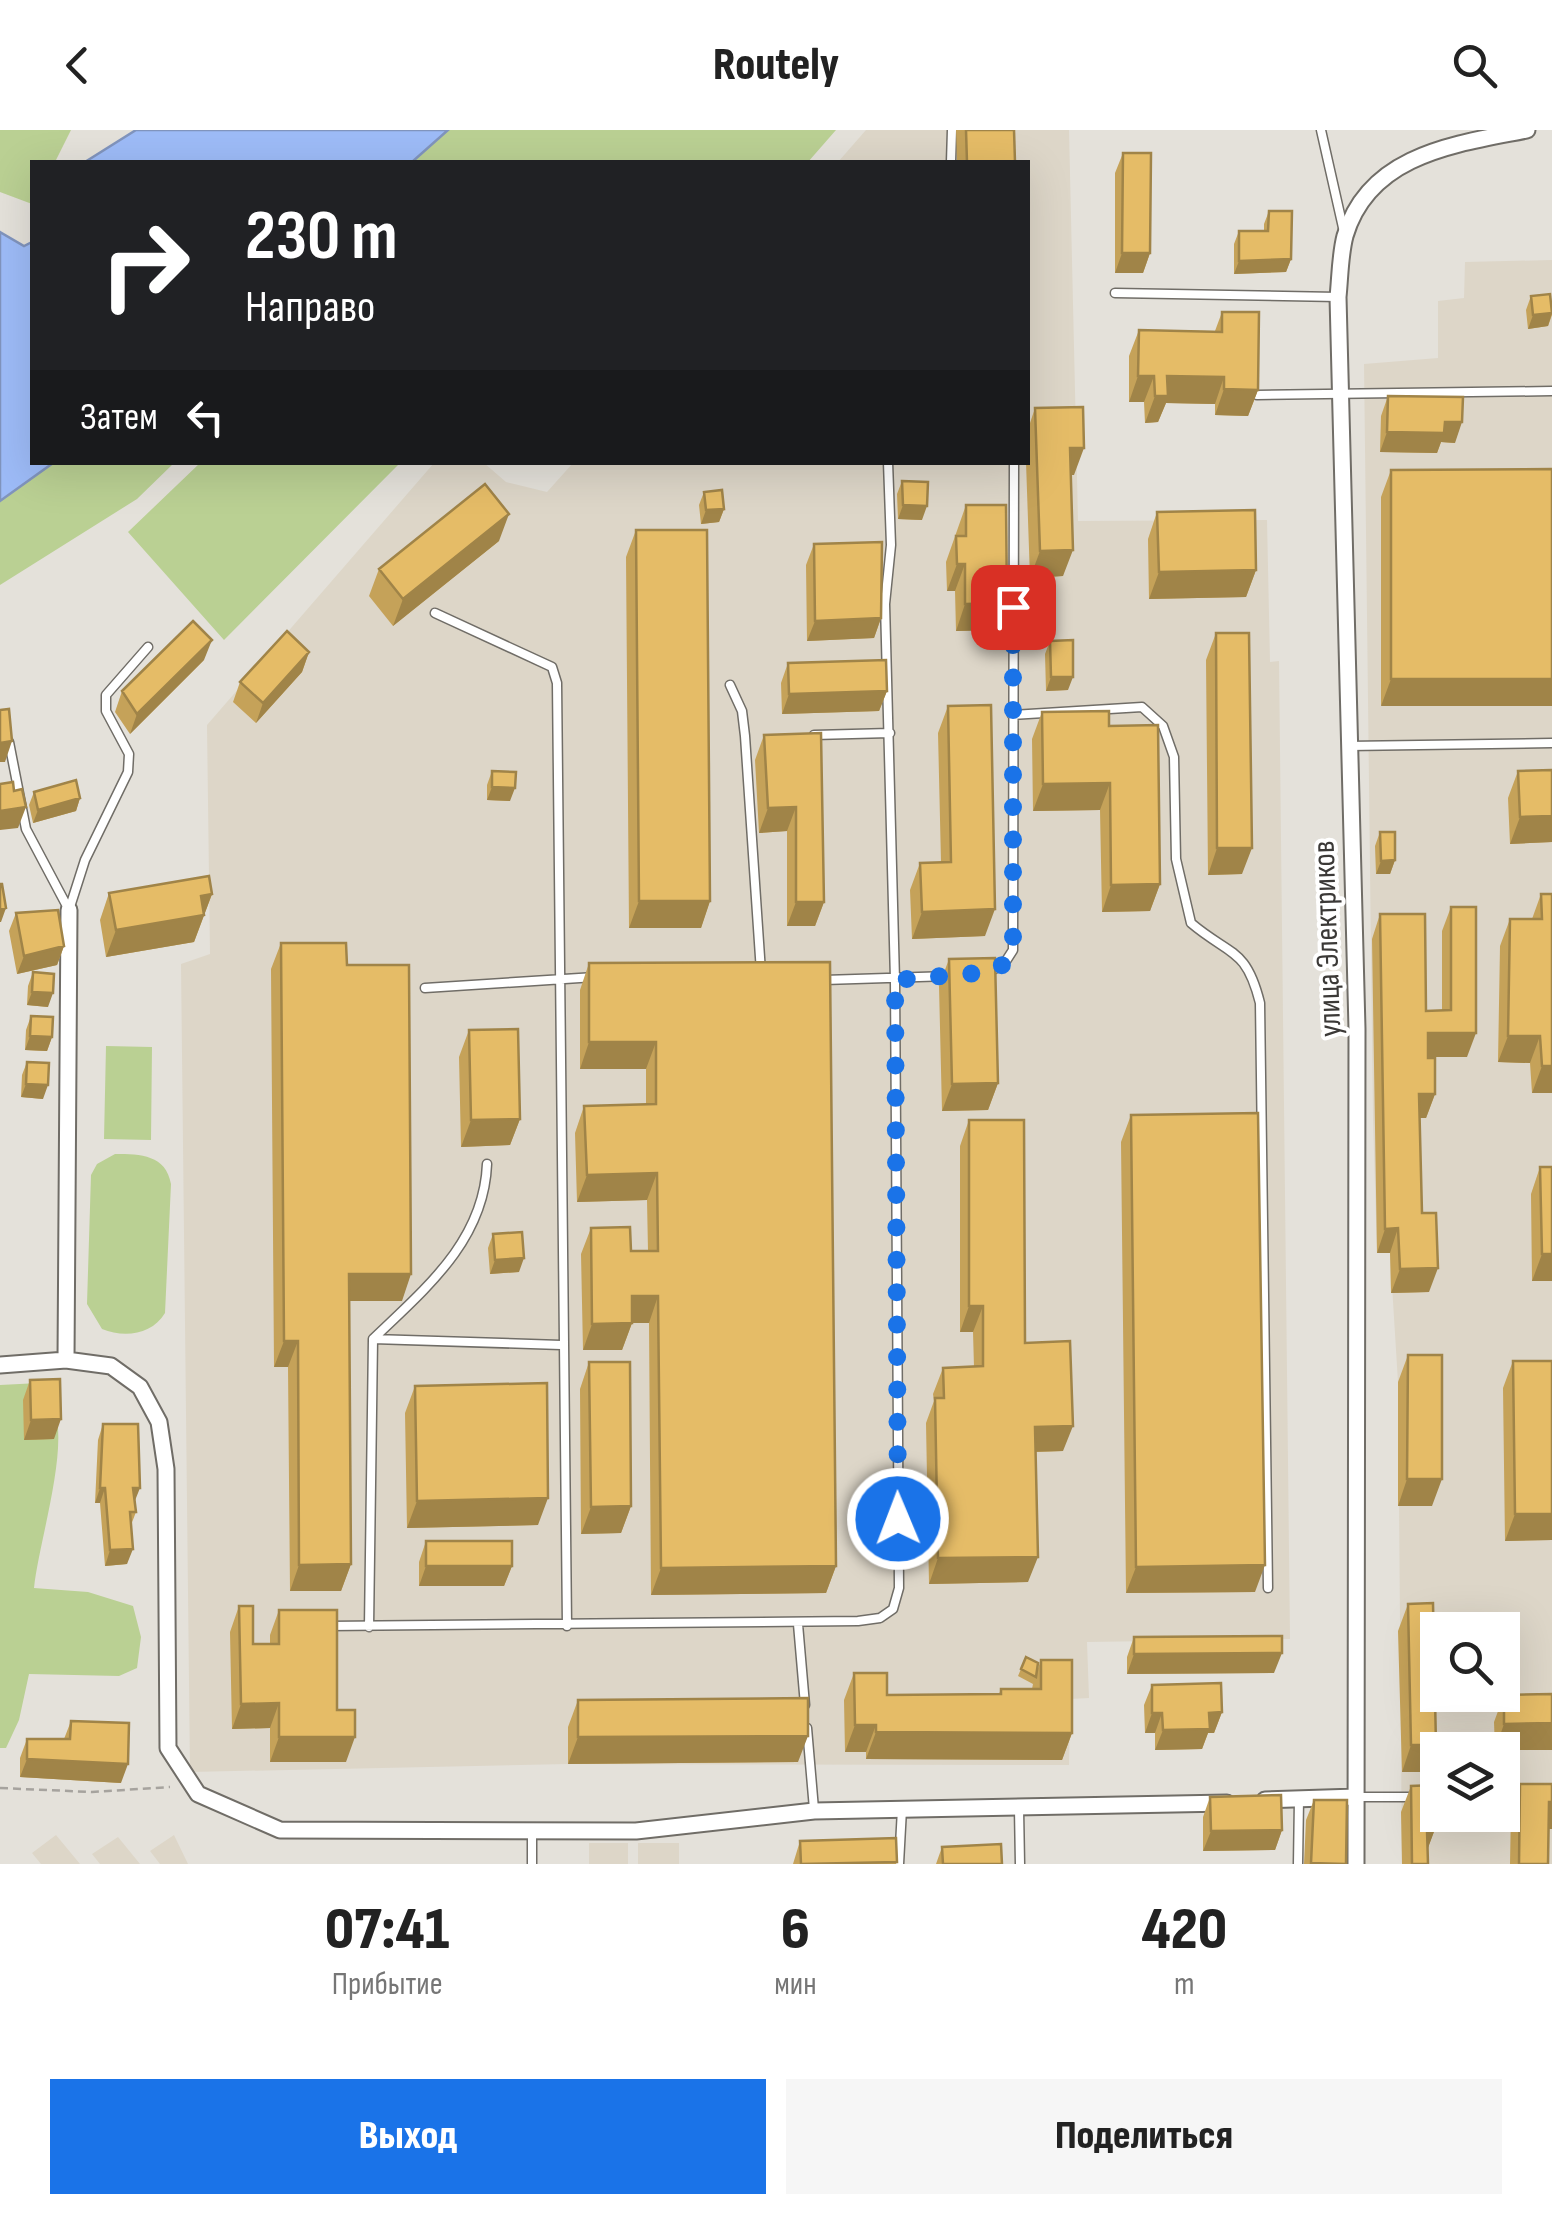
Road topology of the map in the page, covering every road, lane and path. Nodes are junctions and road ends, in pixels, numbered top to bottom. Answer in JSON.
{"nodes":[{"id":1,"x":952,"y":130,"type":"edge"},
{"id":2,"x":1322,"y":130,"type":"edge"},
{"id":3,"x":1526,"y":130,"type":"edge"},
{"id":4,"x":950,"y":160,"type":"edge"},
{"id":5,"x":1345,"y":236,"type":"junction"},
{"id":6,"x":1116,"y":293,"type":"dead end"},
{"id":7,"x":1338,"y":297,"type":"junction"},
{"id":8,"x":1337,"y":392,"type":"junction"},
{"id":9,"x":1552,"y":392,"type":"edge"},
{"id":10,"x":1258,"y":396,"type":"edge"},
{"id":11,"x":888,"y":465,"type":"edge"},
{"id":12,"x":1014,"y":465,"type":"edge"},
{"id":13,"x":435,"y":613,"type":"dead end"},
{"id":14,"x":148,"y":647,"type":"dead end"},
{"id":15,"x":730,"y":685,"type":"dead end"},
{"id":16,"x":1012,"y":715,"type":"junction"},
{"id":17,"x":890,"y":733,"type":"junction"},
{"id":18,"x":799,"y":735,"type":"edge"},
{"id":19,"x":745,"y":736,"type":"junction"},
{"id":20,"x":763,"y":736,"type":"edge"},
{"id":21,"x":9,"y":742,"type":"edge"},
{"id":22,"x":1552,"y":743,"type":"edge"},
{"id":23,"x":1348,"y":746,"type":"junction"},
{"id":24,"x":69,"y":910,"type":"junction"},
{"id":25,"x":563,"y":976,"type":"junction"},
{"id":26,"x":603,"y":976,"type":"edge"},
{"id":27,"x":742,"y":978,"type":"edge"},
{"id":28,"x":819,"y":980,"type":"edge"},
{"id":29,"x":895,"y":980,"type":"junction"},
{"id":30,"x":425,"y":988,"type":"dead end"},
{"id":31,"x":487,"y":1164,"type":"dead end"},
{"id":32,"x":373,"y":1339,"type":"junction"},
{"id":33,"x":561,"y":1345,"type":"junction"},
{"id":34,"x":66,"y":1360,"type":"junction"},
{"id":35,"x":0,"y":1365,"type":"edge"},
{"id":36,"x":1268,"y":1588,"type":"dead end"},
{"id":37,"x":798,"y":1624,"type":"junction"},
{"id":38,"x":318,"y":1626,"type":"edge"},
{"id":39,"x":567,"y":1626,"type":"junction"},
{"id":40,"x":369,"y":1627,"type":"junction"},
{"id":41,"x":170,"y":1787,"type":"dead end"},
{"id":42,"x":0,"y":1788,"type":"edge"},
{"id":43,"x":1356,"y":1796,"type":"junction"},
{"id":44,"x":1420,"y":1797,"type":"edge"},
{"id":45,"x":1520,"y":1797,"type":"edge"},
{"id":46,"x":1536,"y":1797,"type":"edge"},
{"id":47,"x":1300,"y":1798,"type":"junction"},
{"id":48,"x":1019,"y":1806,"type":"junction"},
{"id":49,"x":902,"y":1809,"type":"junction"},
{"id":50,"x":814,"y":1812,"type":"junction"},
{"id":51,"x":532,"y":1830,"type":"junction"},
{"id":52,"x":530,"y":1862,"type":"edge"},
{"id":53,"x":899,"y":1864,"type":"edge"},
{"id":54,"x":1020,"y":1864,"type":"edge"},
{"id":55,"x":1298,"y":1864,"type":"edge"},
{"id":56,"x":1356,"y":1864,"type":"edge"}],
"edges":[{"from":1,"to":4,"type":"lane"},
{"from":2,"to":5,"type":"lane"},
{"from":3,"to":5,"type":"street","name":"улица Электриков"},
{"from":5,"to":7,"type":"street","name":"улица Электриков"},
{"from":6,"to":7,"type":"lane"},
{"from":7,"to":8,"type":"street","name":"улица Электриков"},
{"from":8,"to":9,"type":"lane"},
{"from":8,"to":10,"type":"lane"},
{"from":8,"to":23,"type":"street","name":"улица Электриков"},
{"from":11,"to":17,"type":"lane"},
{"from":12,"to":16,"type":"lane"},
{"from":13,"to":25,"type":"lane"},
{"from":14,"to":24,"type":"lane"},
{"from":15,"to":19,"type":"lane"},
{"from":16,"to":29,"type":"lane"},
{"from":16,"to":36,"type":"lane"},
{"from":17,"to":18,"type":"lane"},
{"from":17,"to":29,"type":"lane"},
{"from":19,"to":20,"type":"lane"},
{"from":19,"to":27,"type":"lane"},
{"from":21,"to":24,"type":"lane"},
{"from":22,"to":23,"type":"lane"},
{"from":23,"to":43,"type":"street","name":"улица Электриков"},
{"from":24,"to":34,"type":"street"},
{"from":25,"to":26,"type":"lane"},
{"from":25,"to":30,"type":"lane"},
{"from":25,"to":33,"type":"lane"},
{"from":28,"to":29,"type":"lane"},
{"from":29,"to":37,"type":"lane"},
{"from":31,"to":32,"type":"lane"},
{"from":32,"to":33,"type":"lane"},
{"from":32,"to":40,"type":"lane"},
{"from":33,"to":39,"type":"lane"},
{"from":34,"to":35,"type":"street"},
{"from":34,"to":51,"type":"street"},
{"from":37,"to":39,"type":"lane"},
{"from":37,"to":50,"type":"lane"},
{"from":38,"to":40,"type":"lane"},
{"from":39,"to":40,"type":"lane"},
{"from":41,"to":42,"type":"path"},
{"from":43,"to":44,"type":"lane"},
{"from":43,"to":47,"type":"street"},
{"from":43,"to":56,"type":"street","name":"улица Электриков"},
{"from":45,"to":46,"type":"lane"},
{"from":47,"to":48,"type":"street"},
{"from":47,"to":55,"type":"lane"},
{"from":48,"to":49,"type":"street"},
{"from":48,"to":54,"type":"lane"},
{"from":49,"to":50,"type":"street"},
{"from":49,"to":53,"type":"lane"},
{"from":50,"to":51,"type":"street"},
{"from":51,"to":52,"type":"lane"}]}
